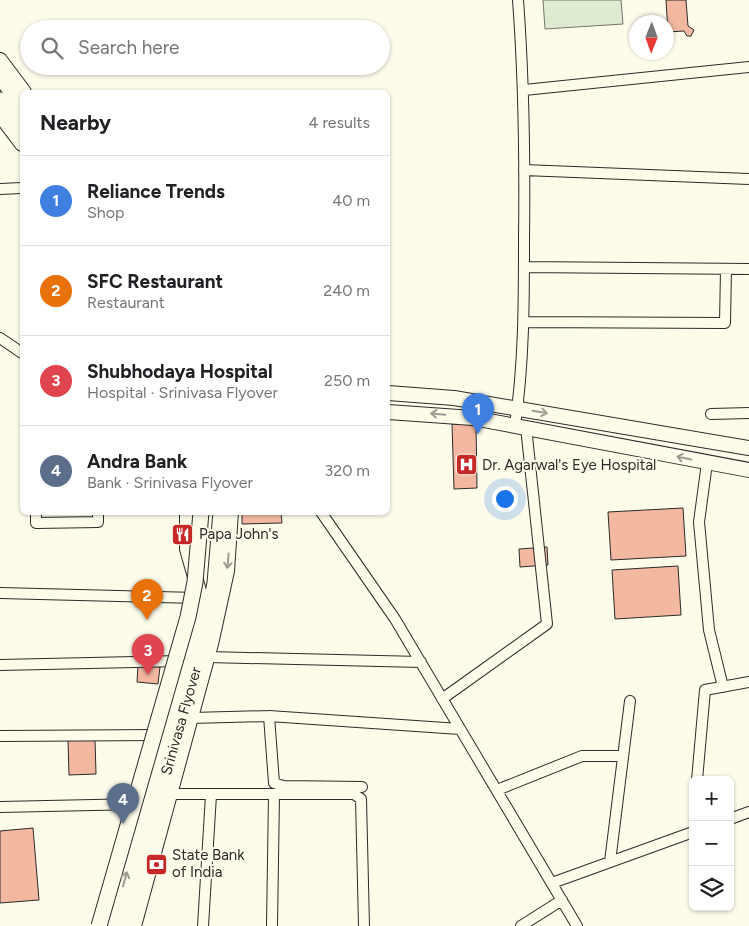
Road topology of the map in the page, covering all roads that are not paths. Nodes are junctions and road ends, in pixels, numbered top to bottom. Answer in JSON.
{"nodes":[{"id":1,"x":518,"y":0,"type":"edge"},
{"id":2,"x":0,"y":60,"type":"edge"},
{"id":3,"x":749,"y":67,"type":"edge"},
{"id":4,"x":0,"y":76,"type":"edge"},
{"id":5,"x":22,"y":90,"type":"edge"},
{"id":6,"x":524,"y":90,"type":"junction"},
{"id":7,"x":0,"y":100,"type":"edge"},
{"id":8,"x":20,"y":104,"type":"edge"},
{"id":9,"x":0,"y":115,"type":"edge"},
{"id":10,"x":20,"y":127,"type":"edge"},
{"id":11,"x":20,"y":141,"type":"edge"},
{"id":12,"x":524,"y":170,"type":"junction"},
{"id":13,"x":749,"y":178,"type":"edge"},
{"id":14,"x":20,"y":188,"type":"edge"},
{"id":15,"x":0,"y":190,"type":"edge"},
{"id":16,"x":524,"y":267,"type":"junction"},
{"id":17,"x":726,"y":269,"type":"junction"},
{"id":18,"x":749,"y":269,"type":"edge"},
{"id":19,"x":524,"y":322,"type":"junction"},
{"id":20,"x":0,"y":338,"type":"edge"},
{"id":21,"x":20,"y":352,"type":"edge"},
{"id":22,"x":390,"y":393,"type":"edge"},
{"id":23,"x":518,"y":408,"type":"junction"},
{"id":24,"x":390,"y":412,"type":"edge"},
{"id":25,"x":749,"y":413,"type":"edge"},
{"id":26,"x":711,"y":414,"type":"dead end"},
{"id":27,"x":520,"y":426,"type":"junction"},
{"id":28,"x":749,"y":448,"type":"edge"},
{"id":29,"x":707,"y":463,"type":"junction"},
{"id":30,"x":749,"y":470,"type":"edge"},
{"id":31,"x":36,"y":515,"type":"edge"},
{"id":32,"x":98,"y":515,"type":"edge"},
{"id":33,"x":188,"y":515,"type":"edge"},
{"id":34,"x":201,"y":515,"type":"edge"},
{"id":35,"x":221,"y":515,"type":"edge"},
{"id":36,"x":231,"y":515,"type":"edge"},
{"id":37,"x":323,"y":515,"type":"edge"},
{"id":38,"x":0,"y":593,"type":"edge"},
{"id":39,"x":201,"y":598,"type":"junction"},
{"id":40,"x":208,"y":657,"type":"junction"},
{"id":41,"x":186,"y":661,"type":"junction"},
{"id":42,"x":421,"y":662,"type":"junction"},
{"id":43,"x":0,"y":665,"type":"edge"},
{"id":44,"x":749,"y":682,"type":"edge"},
{"id":45,"x":723,"y":687,"type":"junction"},
{"id":46,"x":442,"y":698,"type":"junction"},
{"id":47,"x":630,"y":702,"type":"dead end"},
{"id":48,"x":269,"y":716,"type":"junction"},
{"id":49,"x":191,"y":718,"type":"junction"},
{"id":50,"x":460,"y":728,"type":"junction"},
{"id":51,"x":165,"y":735,"type":"junction"},
{"id":52,"x":0,"y":736,"type":"edge"},
{"id":53,"x":623,"y":756,"type":"junction"},
{"id":54,"x":697,"y":776,"type":"edge"},
{"id":55,"x":362,"y":787,"type":"dead end"},
{"id":56,"x":496,"y":790,"type":"junction"},
{"id":57,"x":170,"y":794,"type":"junction"},
{"id":58,"x":274,"y":794,"type":"junction"},
{"id":59,"x":210,"y":795,"type":"junction"},
{"id":60,"x":146,"y":804,"type":"junction"},
{"id":61,"x":0,"y":807,"type":"edge"},
{"id":62,"x":749,"y":812,"type":"edge"},
{"id":63,"x":734,"y":818,"type":"edge"},
{"id":64,"x":689,"y":832,"type":"edge"},
{"id":65,"x":610,"y":862,"type":"junction"},
{"id":66,"x":552,"y":883,"type":"junction"},
{"id":67,"x":562,"y":900,"type":"junction"},
{"id":68,"x":99,"y":926,"type":"edge"},
{"id":69,"x":111,"y":926,"type":"edge"},
{"id":70,"x":123,"y":926,"type":"edge"},
{"id":71,"x":134,"y":926,"type":"edge"},
{"id":72,"x":202,"y":926,"type":"edge"},
{"id":73,"x":272,"y":926,"type":"edge"},
{"id":74,"x":364,"y":926,"type":"edge"},
{"id":75,"x":521,"y":926,"type":"edge"},
{"id":76,"x":577,"y":926,"type":"edge"}],
"edges":[{"from":1,"to":6,"type":"street"},
{"from":2,"to":5,"type":"street"},
{"from":3,"to":6,"type":"street"},
{"from":4,"to":8,"type":"main road"},
{"from":6,"to":12,"type":"street"},
{"from":7,"to":10,"type":"main road"},
{"from":9,"to":11,"type":"street"},
{"from":12,"to":13,"type":"street"},
{"from":12,"to":16,"type":"street"},
{"from":14,"to":15,"type":"street"},
{"from":16,"to":17,"type":"street"},
{"from":16,"to":19,"type":"street"},
{"from":17,"to":18,"type":"street"},
{"from":17,"to":19,"type":"street"},
{"from":19,"to":23,"type":"street"},
{"from":20,"to":21,"type":"street"},
{"from":22,"to":23,"type":"street"},
{"from":23,"to":27,"type":"street"},
{"from":23,"to":28,"type":"street","one_way":true},
{"from":27,"to":24,"type":"street","one_way":true},
{"from":25,"to":26,"type":"street"},
{"from":29,"to":27,"type":"street","one_way":true},
{"from":27,"to":46,"type":"street"},
{"from":29,"to":30,"type":"street"},
{"from":29,"to":45,"type":"street"},
{"from":31,"to":32,"type":"street"},
{"from":33,"to":39,"type":"street"},
{"from":34,"to":68,"type":"main road","name":"Srinivasa Flyover","bridge":true},
{"from":35,"to":70,"type":"main road","name":"Srinivasa Flyover"},
{"from":36,"to":40,"type":"street","one_way":true},
{"from":37,"to":42,"type":"street"},
{"from":38,"to":39,"type":"street"},
{"from":39,"to":41,"type":"street"},
{"from":40,"to":42,"type":"street"},
{"from":40,"to":49,"type":"street"},
{"from":41,"to":43,"type":"street"},
{"from":41,"to":51,"type":"street"},
{"from":42,"to":46,"type":"street"},
{"from":44,"to":45,"type":"street"},
{"from":45,"to":54,"type":"street"},
{"from":46,"to":50,"type":"street"},
{"from":47,"to":53,"type":"street"},
{"from":48,"to":49,"type":"street"},
{"from":48,"to":50,"type":"street"},
{"from":48,"to":55,"type":"street"},
{"from":49,"to":57,"type":"street"},
{"from":50,"to":56,"type":"street"},
{"from":51,"to":52,"type":"street"},
{"from":51,"to":60,"type":"street"},
{"from":53,"to":56,"type":"street"},
{"from":53,"to":65,"type":"street"},
{"from":56,"to":66,"type":"street"},
{"from":57,"to":59,"type":"street"},
{"from":57,"to":71,"type":"street"},
{"from":58,"to":59,"type":"street"},
{"from":58,"to":73,"type":"street"},
{"from":58,"to":74,"type":"street"},
{"from":59,"to":72,"type":"street"},
{"from":60,"to":61,"type":"street"},
{"from":69,"to":60,"type":"street","one_way":true},
{"from":62,"to":63,"type":"street"},
{"from":64,"to":65,"type":"street"},
{"from":65,"to":66,"type":"street"},
{"from":66,"to":67,"type":"street"},
{"from":67,"to":75,"type":"street"},
{"from":67,"to":76,"type":"street"}]}
